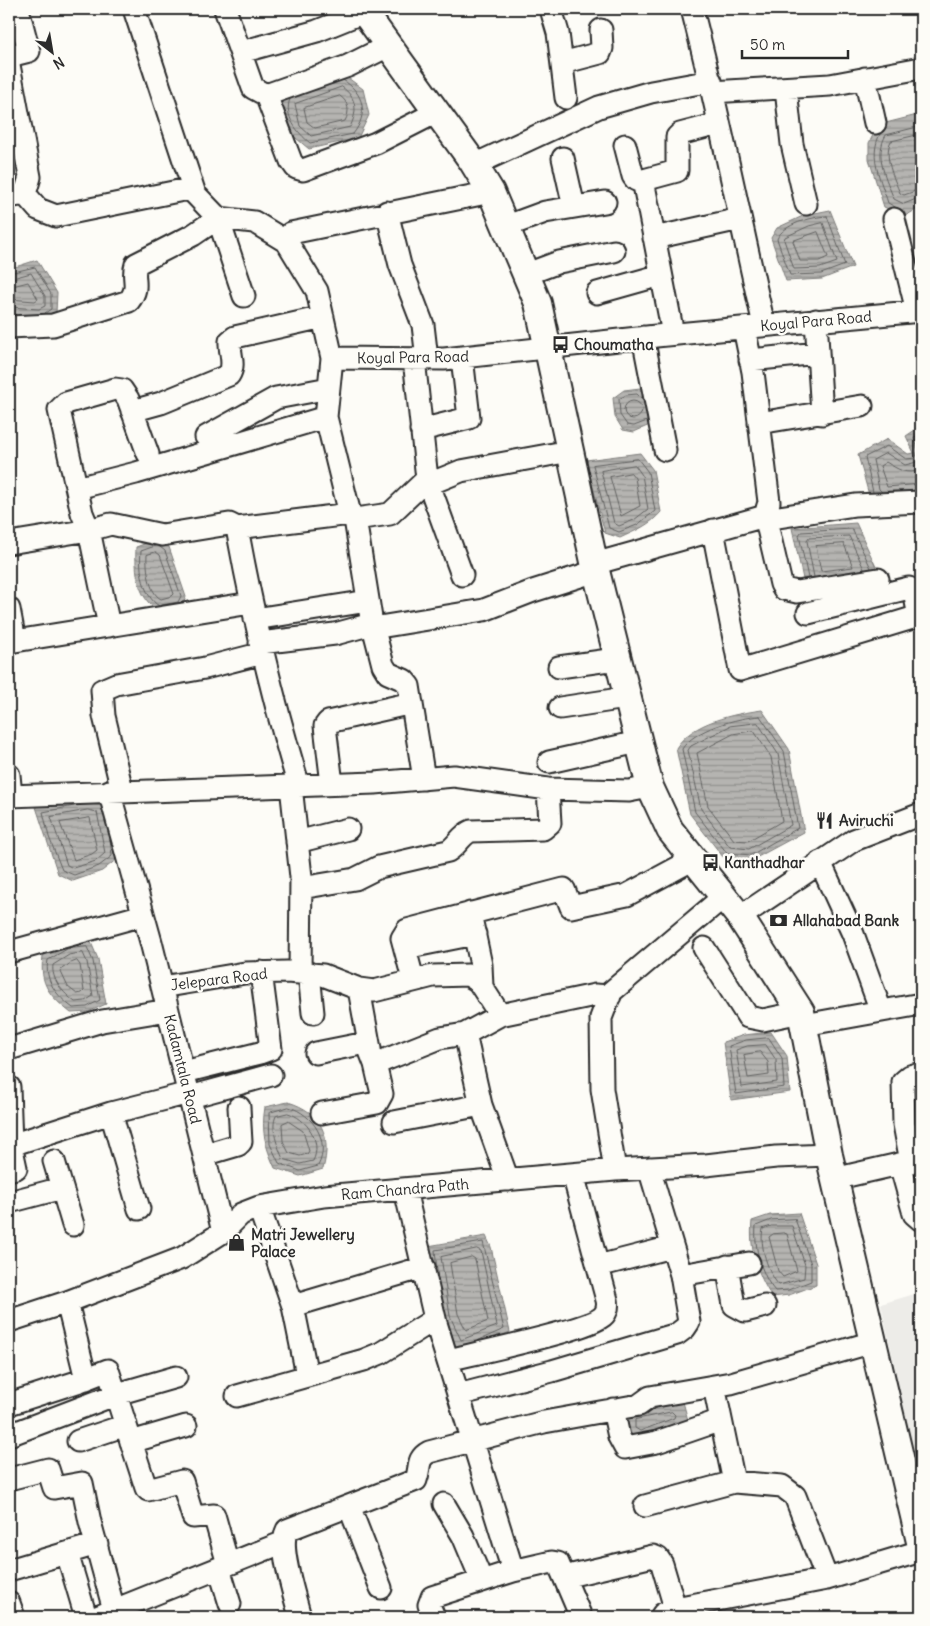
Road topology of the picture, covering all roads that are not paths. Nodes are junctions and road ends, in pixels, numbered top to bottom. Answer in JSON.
{"nodes":[{"id":1,"x":14,"y":9,"type":"edge"},
{"id":2,"x":134,"y":9,"type":"edge"},
{"id":3,"x":225,"y":9,"type":"edge"},
{"id":4,"x":551,"y":9,"type":"edge"},
{"id":5,"x":692,"y":9,"type":"edge"},
{"id":6,"x":363,"y":10,"type":"edge"},
{"id":7,"x":601,"y":30,"type":"dead end"},
{"id":8,"x":388,"y":46,"type":"junction"},
{"id":9,"x":241,"y":52,"type":"junction"},
{"id":10,"x":9,"y":56,"type":"edge"},
{"id":11,"x":562,"y":63,"type":"junction"},
{"id":12,"x":9,"y":65,"type":"edge"},
{"id":13,"x":921,"y":68,"type":"edge"},
{"id":14,"x":865,"y":78,"type":"junction"},
{"id":15,"x":712,"y":87,"type":"junction"},
{"id":16,"x":786,"y":89,"type":"junction"},
{"id":17,"x":266,"y":95,"type":"junction"},
{"id":18,"x":566,"y":98,"type":"dead end"},
{"id":19,"x":437,"y":112,"type":"junction"},
{"id":20,"x":875,"y":123,"type":"dead end"},
{"id":21,"x":718,"y":124,"type":"junction"},
{"id":22,"x":625,"y":145,"type":"dead end"},
{"id":23,"x":563,"y":158,"type":"dead end"},
{"id":24,"x":474,"y":165,"type":"junction"},
{"id":25,"x":643,"y":180,"type":"junction"},
{"id":26,"x":193,"y":188,"type":"junction"},
{"id":27,"x":491,"y":192,"type":"junction"},
{"id":28,"x":17,"y":196,"type":"edge"},
{"id":29,"x":605,"y":202,"type":"dead end"},
{"id":30,"x":806,"y":204,"type":"dead end"},
{"id":31,"x":574,"y":207,"type":"junction"},
{"id":32,"x":387,"y":212,"type":"junction"},
{"id":33,"x":218,"y":218,"type":"junction"},
{"id":34,"x":740,"y":219,"type":"junction"},
{"id":35,"x":894,"y":219,"type":"dead end"},
{"id":36,"x":507,"y":226,"type":"junction"},
{"id":37,"x":654,"y":238,"type":"junction"},
{"id":38,"x":287,"y":242,"type":"junction"},
{"id":39,"x":614,"y":251,"type":"dead end"},
{"id":40,"x":527,"y":274,"type":"junction"},
{"id":41,"x":661,"y":275,"type":"junction"},
{"id":42,"x":597,"y":293,"type":"dead end"},
{"id":43,"x":244,"y":296,"type":"dead end"},
{"id":44,"x":919,"y":311,"type":"edge"},
{"id":45,"x":323,"y":317,"type":"junction"},
{"id":46,"x":816,"y":320,"type":"junction"},
{"id":47,"x":754,"y":326,"type":"junction"},
{"id":48,"x":9,"y":327,"type":"edge"},
{"id":49,"x":673,"y":334,"type":"junction"},
{"id":50,"x":642,"y":337,"type":"junction"},
{"id":51,"x":548,"y":348,"type":"junction"},
{"id":52,"x":818,"y":353,"type":"junction"},
{"id":53,"x":462,"y":357,"type":"junction"},
{"id":54,"x":332,"y":358,"type":"junction"},
{"id":55,"x":420,"y":359,"type":"junction"},
{"id":56,"x":750,"y":360,"type":"junction"},
{"id":57,"x":329,"y":388,"type":"junction"},
{"id":58,"x":862,"y":406,"type":"dead end"},
{"id":59,"x":132,"y":411,"type":"junction"},
{"id":60,"x":822,"y":414,"type":"junction"},
{"id":61,"x":326,"y":417,"type":"junction"},
{"id":62,"x":759,"y":423,"type":"junction"},
{"id":63,"x":422,"y":430,"type":"junction"},
{"id":64,"x":206,"y":438,"type":"dead end"},
{"id":65,"x":665,"y":450,"type":"dead end"},
{"id":66,"x":570,"y":451,"type":"junction"},
{"id":67,"x":148,"y":454,"type":"dead end"},
{"id":68,"x":428,"y":481,"type":"junction"},
{"id":69,"x":76,"y":488,"type":"junction"},
{"id":70,"x":921,"y":502,"type":"edge"},
{"id":71,"x":352,"y":516,"type":"junction"},
{"id":72,"x":766,"y":517,"type":"junction"},
{"id":73,"x":237,"y":528,"type":"junction"},
{"id":74,"x":89,"y":530,"type":"junction"},
{"id":75,"x":713,"y":530,"type":"junction"},
{"id":76,"x":9,"y":543,"type":"edge"},
{"id":77,"x":595,"y":568,"type":"junction"},
{"id":78,"x":462,"y":575,"type":"dead end"},
{"id":79,"x":878,"y":579,"type":"dead end"},
{"id":80,"x":368,"y":601,"type":"junction"},
{"id":81,"x":9,"y":609,"type":"edge"},
{"id":82,"x":253,"y":611,"type":"junction"},
{"id":83,"x":808,"y":613,"type":"dead end"},
{"id":84,"x":920,"y":619,"type":"edge"},
{"id":85,"x":109,"y":626,"type":"junction"},
{"id":86,"x":373,"y":626,"type":"junction"},
{"id":87,"x":12,"y":642,"type":"edge"},
{"id":88,"x":262,"y":648,"type":"junction"},
{"id":89,"x":616,"y":659,"type":"junction"},
{"id":90,"x":559,"y":667,"type":"dead end"},
{"id":91,"x":626,"y":698,"type":"junction"},
{"id":92,"x":412,"y":703,"type":"junction"},
{"id":93,"x":560,"y":708,"type":"dead end"},
{"id":94,"x":638,"y":742,"type":"junction"},
{"id":95,"x":549,"y":762,"type":"dead end"},
{"id":96,"x":9,"y":774,"type":"edge"},
{"id":97,"x":424,"y":779,"type":"junction"},
{"id":98,"x":332,"y":784,"type":"junction"},
{"id":99,"x":295,"y":786,"type":"junction"},
{"id":100,"x":650,"y":787,"type":"junction"},
{"id":101,"x":548,"y":789,"type":"junction"},
{"id":102,"x":116,"y":791,"type":"junction"},
{"id":103,"x":10,"y":796,"type":"edge"},
{"id":104,"x":921,"y":814,"type":"edge"},
{"id":105,"x":348,"y":829,"type":"dead end"},
{"id":106,"x":297,"y":842,"type":"junction"},
{"id":107,"x":692,"y":860,"type":"junction"},
{"id":108,"x":820,"y":862,"type":"junction"},
{"id":109,"x":301,"y":888,"type":"junction"},
{"id":110,"x":722,"y":898,"type":"junction"},
{"id":111,"x":144,"y":915,"type":"junction"},
{"id":112,"x":740,"y":917,"type":"junction"},
{"id":113,"x":472,"y":924,"type":"junction"},
{"id":114,"x":704,"y":948,"type":"dead end"},
{"id":115,"x":9,"y":952,"type":"edge"},
{"id":116,"x":261,"y":972,"type":"junction"},
{"id":117,"x":305,"y":973,"type":"junction"},
{"id":118,"x":413,"y":979,"type":"junction"},
{"id":119,"x":162,"y":987,"type":"junction"},
{"id":120,"x":482,"y":988,"type":"junction"},
{"id":121,"x":359,"y":989,"type":"junction"},
{"id":122,"x":610,"y":996,"type":"junction"},
{"id":123,"x":921,"y":1004,"type":"edge"},
{"id":124,"x":168,"y":1010,"type":"junction"},
{"id":125,"x":881,"y":1011,"type":"junction"},
{"id":126,"x":313,"y":1013,"type":"dead end"},
{"id":127,"x":500,"y":1015,"type":"junction"},
{"id":128,"x":802,"y":1018,"type":"junction"},
{"id":129,"x":465,"y":1034,"type":"junction"},
{"id":130,"x":9,"y":1049,"type":"edge"},
{"id":131,"x":316,"y":1054,"type":"dead end"},
{"id":132,"x":373,"y":1057,"type":"junction"},
{"id":133,"x":184,"y":1072,"type":"junction"},
{"id":134,"x":921,"y":1073,"type":"edge"},
{"id":135,"x":271,"y":1075,"type":"dead end"},
{"id":136,"x":9,"y":1087,"type":"edge"},
{"id":137,"x":190,"y":1095,"type":"junction"},
{"id":138,"x":481,"y":1105,"type":"junction"},
{"id":139,"x":239,"y":1107,"type":"dead end"},
{"id":140,"x":111,"y":1113,"type":"junction"},
{"id":141,"x":322,"y":1113,"type":"dead end"},
{"id":142,"x":394,"y":1122,"type":"dead end"},
{"id":143,"x":11,"y":1145,"type":"junction"},
{"id":144,"x":204,"y":1155,"type":"junction"},
{"id":145,"x":54,"y":1161,"type":"dead end"},
{"id":146,"x":911,"y":1162,"type":"edge"},
{"id":147,"x":832,"y":1167,"type":"junction"},
{"id":148,"x":648,"y":1168,"type":"junction"},
{"id":149,"x":9,"y":1170,"type":"edge"},
{"id":150,"x":615,"y":1170,"type":"junction"},
{"id":151,"x":573,"y":1174,"type":"junction"},
{"id":152,"x":508,"y":1180,"type":"junction"},
{"id":153,"x":62,"y":1188,"type":"junction"},
{"id":154,"x":405,"y":1190,"type":"junction"},
{"id":155,"x":9,"y":1202,"type":"edge"},
{"id":156,"x":259,"y":1207,"type":"junction"},
{"id":157,"x":139,"y":1209,"type":"dead end"},
{"id":158,"x":921,"y":1220,"type":"edge"},
{"id":159,"x":73,"y":1225,"type":"dead end"},
{"id":160,"x":224,"y":1232,"type":"junction"},
{"id":161,"x":672,"y":1247,"type":"junction"},
{"id":162,"x":750,"y":1263,"type":"dead end"},
{"id":163,"x":598,"y":1266,"type":"junction"},
{"id":164,"x":727,"y":1266,"type":"junction"},
{"id":165,"x":424,"y":1267,"type":"junction"},
{"id":166,"x":681,"y":1274,"type":"junction"},
{"id":167,"x":67,"y":1302,"type":"junction"},
{"id":168,"x":293,"y":1306,"type":"junction"},
{"id":169,"x":765,"y":1306,"type":"dead end"},
{"id":170,"x":435,"y":1319,"type":"junction"},
{"id":171,"x":9,"y":1321,"type":"edge"},
{"id":172,"x":873,"y":1342,"type":"junction"},
{"id":173,"x":448,"y":1360,"type":"junction"},
{"id":174,"x":307,"y":1375,"type":"junction"},
{"id":175,"x":176,"y":1377,"type":"dead end"},
{"id":176,"x":86,"y":1379,"type":"junction"},
{"id":177,"x":714,"y":1386,"type":"junction"},
{"id":178,"x":117,"y":1394,"type":"junction"},
{"id":179,"x":458,"y":1395,"type":"junction"},
{"id":180,"x":237,"y":1396,"type":"dead end"},
{"id":181,"x":9,"y":1404,"type":"edge"},
{"id":182,"x":613,"y":1409,"type":"junction"},
{"id":183,"x":721,"y":1420,"type":"junction"},
{"id":184,"x":186,"y":1426,"type":"dead end"},
{"id":185,"x":128,"y":1433,"type":"junction"},
{"id":186,"x":9,"y":1435,"type":"edge"},
{"id":187,"x":472,"y":1439,"type":"junction"},
{"id":188,"x":78,"y":1441,"type":"dead end"},
{"id":189,"x":9,"y":1478,"type":"edge"},
{"id":190,"x":734,"y":1482,"type":"junction"},
{"id":191,"x":444,"y":1504,"type":"dead end"},
{"id":192,"x":349,"y":1506,"type":"junction"},
{"id":193,"x":645,"y":1506,"type":"dead end"},
{"id":194,"x":284,"y":1542,"type":"junction"},
{"id":195,"x":96,"y":1544,"type":"junction"},
{"id":196,"x":921,"y":1546,"type":"edge"},
{"id":197,"x":921,"y":1551,"type":"edge"},
{"id":198,"x":67,"y":1553,"type":"junction"},
{"id":199,"x":224,"y":1566,"type":"junction"},
{"id":200,"x":9,"y":1570,"type":"edge"},
{"id":201,"x":514,"y":1571,"type":"junction"},
{"id":202,"x":564,"y":1578,"type":"junction"},
{"id":203,"x":827,"y":1579,"type":"junction"},
{"id":204,"x":482,"y":1581,"type":"junction"},
{"id":205,"x":381,"y":1588,"type":"dead end"},
{"id":206,"x":9,"y":1603,"type":"edge"},
{"id":207,"x":230,"y":1604,"type":"dead end"},
{"id":208,"x":668,"y":1613,"type":"edge"},
{"id":209,"x":105,"y":1614,"type":"edge"},
{"id":210,"x":14,"y":1617,"type":"edge"},
{"id":211,"x":86,"y":1617,"type":"edge"},
{"id":212,"x":300,"y":1617,"type":"edge"},
{"id":213,"x":434,"y":1617,"type":"edge"},
{"id":214,"x":581,"y":1617,"type":"edge"}],
"edges":[{"from":1,"to":10,"type":"street"},
{"from":2,"to":26,"type":"street"},
{"from":3,"to":9,"type":"street"},
{"from":4,"to":11,"type":"street"},
{"from":5,"to":15,"type":"street"},
{"from":6,"to":8,"type":"main road"},
{"from":6,"to":9,"type":"street"},
{"from":7,"to":11,"type":"street"},
{"from":8,"to":17,"type":"street"},
{"from":8,"to":19,"type":"main road"},
{"from":9,"to":17,"type":"street"},
{"from":11,"to":18,"type":"street"},
{"from":12,"to":28,"type":"street"},
{"from":13,"to":14,"type":"street"},
{"from":14,"to":16,"type":"street"},
{"from":14,"to":20,"type":"street"},
{"from":15,"to":16,"type":"street"},
{"from":15,"to":21,"type":"street"},
{"from":15,"to":24,"type":"street"},
{"from":16,"to":30,"type":"street"},
{"from":17,"to":19,"type":"street"},
{"from":19,"to":24,"type":"main road"},
{"from":21,"to":25,"type":"street"},
{"from":21,"to":34,"type":"street"},
{"from":22,"to":25,"type":"street"},
{"from":23,"to":31,"type":"street"},
{"from":24,"to":27,"type":"main road"},
{"from":25,"to":37,"type":"street"},
{"from":26,"to":28,"type":"street"},
{"from":26,"to":33,"type":"street"},
{"from":27,"to":32,"type":"street"},
{"from":27,"to":36,"type":"main road"},
{"from":29,"to":31,"type":"street"},
{"from":31,"to":36,"type":"street"},
{"from":32,"to":38,"type":"street"},
{"from":32,"to":55,"type":"street"},
{"from":33,"to":38,"type":"street"},
{"from":33,"to":43,"type":"street"},
{"from":33,"to":48,"type":"street"},
{"from":34,"to":37,"type":"street"},
{"from":34,"to":47,"type":"street"},
{"from":35,"to":44,"type":"street"},
{"from":36,"to":40,"type":"main road"},
{"from":37,"to":41,"type":"street"},
{"from":38,"to":45,"type":"street"},
{"from":39,"to":40,"type":"street"},
{"from":40,"to":51,"type":"main road"},
{"from":41,"to":42,"type":"street"},
{"from":41,"to":49,"type":"street"},
{"from":44,"to":46,"type":"street","name":"Koyal Para Road"},
{"from":45,"to":54,"type":"street"},
{"from":45,"to":59,"type":"street"},
{"from":46,"to":47,"type":"street","name":"Koyal Para Road"},
{"from":46,"to":52,"type":"street"},
{"from":47,"to":49,"type":"street","name":"Koyal Para Road"},
{"from":47,"to":56,"type":"street"},
{"from":49,"to":50,"type":"street","name":"Koyal Para Road"},
{"from":50,"to":51,"type":"street","name":"Koyal Para Road"},
{"from":50,"to":65,"type":"street"},
{"from":51,"to":53,"type":"street","name":"Koyal Para Road"},
{"from":51,"to":66,"type":"main road"},
{"from":52,"to":56,"type":"street"},
{"from":52,"to":60,"type":"street"},
{"from":53,"to":55,"type":"street","name":"Koyal Para Road"},
{"from":53,"to":63,"type":"street"},
{"from":54,"to":55,"type":"street","name":"Koyal Para Road"},
{"from":54,"to":57,"type":"street"},
{"from":55,"to":63,"type":"street"},
{"from":56,"to":62,"type":"street"},
{"from":57,"to":61,"type":"street"},
{"from":57,"to":64,"type":"street"},
{"from":58,"to":60,"type":"street"},
{"from":59,"to":67,"type":"street"},
{"from":59,"to":69,"type":"street"},
{"from":60,"to":62,"type":"street"},
{"from":61,"to":69,"type":"street"},
{"from":61,"to":71,"type":"street"},
{"from":62,"to":72,"type":"street"},
{"from":63,"to":68,"type":"street"},
{"from":66,"to":68,"type":"street"},
{"from":66,"to":77,"type":"main road"},
{"from":68,"to":71,"type":"street"},
{"from":68,"to":78,"type":"street"},
{"from":69,"to":74,"type":"street"},
{"from":70,"to":72,"type":"street"},
{"from":71,"to":73,"type":"street"},
{"from":71,"to":80,"type":"street"},
{"from":72,"to":75,"type":"street"},
{"from":72,"to":79,"type":"street"},
{"from":73,"to":74,"type":"street"},
{"from":73,"to":82,"type":"street"},
{"from":74,"to":76,"type":"street"},
{"from":74,"to":85,"type":"street"},
{"from":75,"to":77,"type":"street"},
{"from":75,"to":84,"type":"street"},
{"from":77,"to":86,"type":"street"},
{"from":77,"to":89,"type":"main road"},
{"from":80,"to":82,"type":"street"},
{"from":80,"to":86,"type":"street"},
{"from":81,"to":87,"type":"street"},
{"from":82,"to":85,"type":"street"},
{"from":82,"to":88,"type":"street"},
{"from":83,"to":84,"type":"street"},
{"from":85,"to":87,"type":"street"},
{"from":86,"to":88,"type":"street"},
{"from":86,"to":92,"type":"street"},
{"from":88,"to":99,"type":"street"},
{"from":88,"to":102,"type":"street","name":"Kadamtala Road"},
{"from":89,"to":90,"type":"street"},
{"from":89,"to":91,"type":"main road"},
{"from":91,"to":93,"type":"street"},
{"from":91,"to":94,"type":"main road"},
{"from":92,"to":97,"type":"street"},
{"from":92,"to":98,"type":"street"},
{"from":94,"to":95,"type":"street"},
{"from":94,"to":100,"type":"main road"},
{"from":96,"to":103,"type":"street"},
{"from":97,"to":98,"type":"street"},
{"from":97,"to":101,"type":"street"},
{"from":98,"to":99,"type":"street"},
{"from":99,"to":102,"type":"street"},
{"from":99,"to":106,"type":"street"},
{"from":100,"to":101,"type":"street"},
{"from":100,"to":107,"type":"main road"},
{"from":101,"to":109,"type":"street"},
{"from":102,"to":103,"type":"street"},
{"from":102,"to":111,"type":"street","name":"Kadamtala Road"},
{"from":104,"to":108,"type":"street"},
{"from":105,"to":106,"type":"street"},
{"from":106,"to":109,"type":"street"},
{"from":107,"to":110,"type":"main road"},
{"from":107,"to":113,"type":"street"},
{"from":108,"to":112,"type":"street"},
{"from":108,"to":125,"type":"street"},
{"from":109,"to":117,"type":"street"},
{"from":110,"to":112,"type":"main road"},
{"from":110,"to":122,"type":"street"},
{"from":111,"to":115,"type":"street"},
{"from":111,"to":119,"type":"street","name":"Kadamtala Road"},
{"from":112,"to":128,"type":"main road"},
{"from":113,"to":118,"type":"street"},
{"from":113,"to":120,"type":"street"},
{"from":114,"to":128,"type":"street"},
{"from":116,"to":117,"type":"street","name":"Jelepara Road"},
{"from":116,"to":119,"type":"street","name":"Jelepara Road"},
{"from":116,"to":133,"type":"street"},
{"from":117,"to":121,"type":"street","name":"Jelepara Road"},
{"from":117,"to":126,"type":"street"},
{"from":118,"to":120,"type":"street","name":"Jelepara Road"},
{"from":118,"to":121,"type":"street","name":"Jelepara Road"},
{"from":119,"to":124,"type":"street","name":"Kadamtala Road"},
{"from":120,"to":127,"type":"street","name":"Jelepara Road"},
{"from":121,"to":132,"type":"street"},
{"from":122,"to":127,"type":"street"},
{"from":122,"to":150,"type":"street"},
{"from":123,"to":125,"type":"street"},
{"from":124,"to":130,"type":"street"},
{"from":124,"to":133,"type":"street","name":"Kadamtala Road"},
{"from":125,"to":128,"type":"street"},
{"from":127,"to":129,"type":"street"},
{"from":128,"to":147,"type":"main road"},
{"from":129,"to":132,"type":"street"},
{"from":129,"to":138,"type":"street"},
{"from":131,"to":132,"type":"street"},
{"from":132,"to":141,"type":"street"},
{"from":133,"to":137,"type":"street","name":"Kadamtala Road"},
{"from":134,"to":146,"type":"street"},
{"from":135,"to":137,"type":"street"},
{"from":136,"to":143,"type":"street"},
{"from":137,"to":140,"type":"street"},
{"from":137,"to":144,"type":"street","name":"Kadamtala Road"},
{"from":138,"to":142,"type":"street"},
{"from":138,"to":152,"type":"street"},
{"from":139,"to":144,"type":"street"},
{"from":140,"to":143,"type":"street"},
{"from":140,"to":157,"type":"street"},
{"from":143,"to":149,"type":"street"},
{"from":144,"to":160,"type":"street","name":"Kadamtala Road"},
{"from":145,"to":153,"type":"street"},
{"from":146,"to":147,"type":"street","name":"Ram Chandra Path"},
{"from":146,"to":158,"type":"street"},
{"from":147,"to":148,"type":"street","name":"Ram Chandra Path"},
{"from":147,"to":172,"type":"main road"},
{"from":148,"to":150,"type":"street","name":"Ram Chandra Path"},
{"from":148,"to":161,"type":"street"},
{"from":150,"to":151,"type":"street","name":"Ram Chandra Path"},
{"from":151,"to":152,"type":"street","name":"Ram Chandra Path"},
{"from":151,"to":163,"type":"street"},
{"from":152,"to":154,"type":"street","name":"Ram Chandra Path"},
{"from":153,"to":155,"type":"street"},
{"from":153,"to":159,"type":"street"},
{"from":154,"to":156,"type":"street","name":"Ram Chandra Path"},
{"from":154,"to":165,"type":"street"},
{"from":156,"to":160,"type":"street","name":"Ram Chandra Path"},
{"from":156,"to":168,"type":"street"},
{"from":160,"to":167,"type":"street","name":"Ram Chandra Path"},
{"from":161,"to":163,"type":"street"},
{"from":161,"to":166,"type":"street"},
{"from":162,"to":164,"type":"street"},
{"from":163,"to":173,"type":"street"},
{"from":164,"to":166,"type":"street"},
{"from":164,"to":169,"type":"street"},
{"from":165,"to":168,"type":"street"},
{"from":165,"to":170,"type":"street"},
{"from":166,"to":179,"type":"street"},
{"from":167,"to":171,"type":"street","name":"Ram Chandra Path"},
{"from":167,"to":176,"type":"street"},
{"from":168,"to":174,"type":"street"},
{"from":170,"to":173,"type":"street"},
{"from":170,"to":174,"type":"street"},
{"from":172,"to":177,"type":"street"},
{"from":172,"to":196,"type":"main road"},
{"from":173,"to":179,"type":"street"},
{"from":174,"to":180,"type":"street"},
{"from":175,"to":178,"type":"street"},
{"from":176,"to":178,"type":"street"},
{"from":176,"to":181,"type":"street"},
{"from":177,"to":182,"type":"street"},
{"from":177,"to":183,"type":"street"},
{"from":178,"to":185,"type":"street"},
{"from":178,"to":186,"type":"street"},
{"from":179,"to":187,"type":"street"},
{"from":182,"to":183,"type":"street"},
{"from":182,"to":187,"type":"street"},
{"from":183,"to":190,"type":"street"},
{"from":184,"to":185,"type":"street"},
{"from":185,"to":188,"type":"street"},
{"from":185,"to":199,"type":"street"},
{"from":187,"to":192,"type":"street"},
{"from":187,"to":201,"type":"street"},
{"from":189,"to":195,"type":"street"},
{"from":190,"to":193,"type":"street"},
{"from":190,"to":203,"type":"street"},
{"from":191,"to":204,"type":"street"},
{"from":192,"to":194,"type":"street"},
{"from":192,"to":205,"type":"street"},
{"from":194,"to":199,"type":"street"},
{"from":194,"to":212,"type":"street"},
{"from":195,"to":198,"type":"street"},
{"from":195,"to":209,"type":"street"},
{"from":197,"to":203,"type":"street"},
{"from":198,"to":200,"type":"street"},
{"from":198,"to":211,"type":"street"},
{"from":199,"to":207,"type":"street"},
{"from":199,"to":209,"type":"street"},
{"from":201,"to":202,"type":"street"},
{"from":201,"to":204,"type":"street"},
{"from":202,"to":208,"type":"street"},
{"from":202,"to":214,"type":"street"},
{"from":203,"to":208,"type":"street"},
{"from":204,"to":213,"type":"street"},
{"from":206,"to":210,"type":"street"}]}
